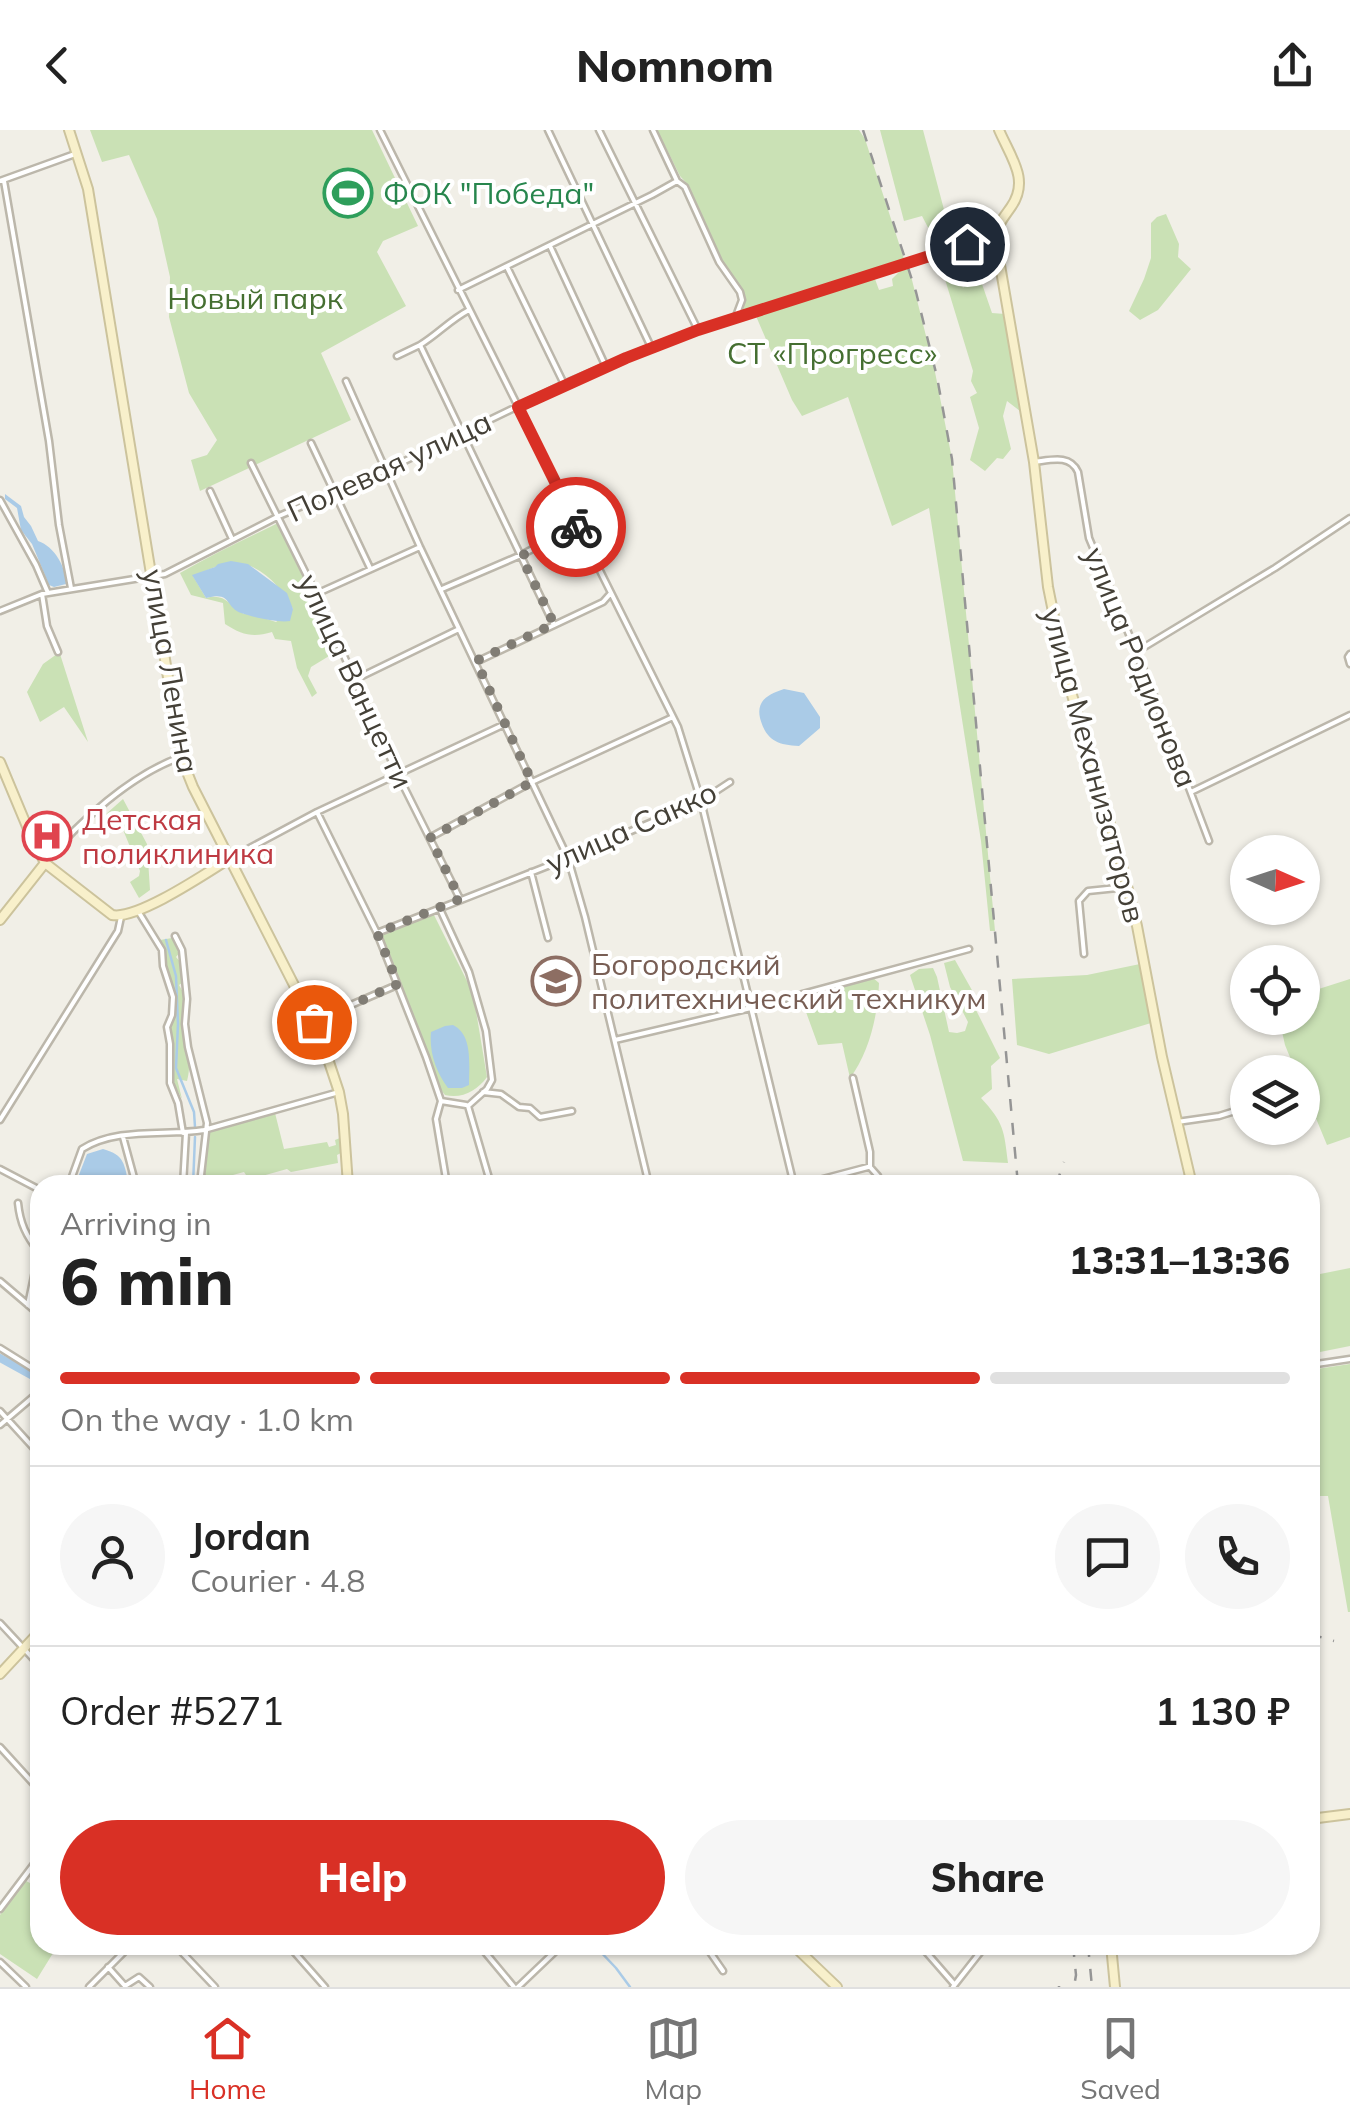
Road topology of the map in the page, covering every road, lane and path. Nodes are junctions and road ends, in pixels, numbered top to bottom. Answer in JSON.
{"nodes":[{"id":1,"x":69,"y":130,"type":"edge"},
{"id":2,"x":380,"y":130,"type":"edge"},
{"id":3,"x":548,"y":130,"type":"edge"},
{"id":4,"x":599,"y":130,"type":"edge"},
{"id":5,"x":653,"y":130,"type":"edge"},
{"id":6,"x":999,"y":130,"type":"edge"},
{"id":7,"x":76,"y":153,"type":"junction"},
{"id":8,"x":2,"y":181,"type":"edge"},
{"id":9,"x":678,"y":181,"type":"junction"},
{"id":10,"x":636,"y":204,"type":"junction"},
{"id":11,"x":591,"y":223,"type":"junction"},
{"id":12,"x":996,"y":229,"type":"junction"},
{"id":13,"x":550,"y":246,"type":"junction"},
{"id":14,"x":507,"y":266,"type":"junction"},
{"id":15,"x":458,"y":290,"type":"junction"},
{"id":16,"x":468,"y":310,"type":"junction"},
{"id":17,"x":735,"y":317,"type":"junction"},
{"id":18,"x":698,"y":330,"type":"junction"},
{"id":19,"x":420,"y":344,"type":"junction"},
{"id":20,"x":652,"y":347,"type":"junction"},
{"id":21,"x":397,"y":356,"type":"dead end"},
{"id":22,"x":606,"y":366,"type":"junction"},
{"id":23,"x":346,"y":381,"type":"dead end"},
{"id":24,"x":564,"y":384,"type":"junction"},
{"id":25,"x":518,"y":407,"type":"junction"},
{"id":26,"x":462,"y":434,"type":"junction"},
{"id":27,"x":310,"y":444,"type":"dead end"},
{"id":28,"x":1039,"y":461,"type":"junction"},
{"id":29,"x":252,"y":463,"type":"dead end"},
{"id":30,"x":386,"y":470,"type":"junction"},
{"id":31,"x":210,"y":491,"type":"dead end"},
{"id":32,"x":332,"y":492,"type":"junction"},
{"id":33,"x":0,"y":500,"type":"edge"},
{"id":34,"x":279,"y":516,"type":"junction"},
{"id":35,"x":1350,"y":518,"type":"edge"},
{"id":36,"x":577,"y":526,"type":"junction"},
{"id":37,"x":232,"y":539,"type":"junction"},
{"id":38,"x":420,"y":546,"type":"junction"},
{"id":39,"x":521,"y":556,"type":"junction"},
{"id":40,"x":370,"y":568,"type":"junction"},
{"id":41,"x":153,"y":576,"type":"junction"},
{"id":42,"x":71,"y":588,"type":"junction"},
{"id":43,"x":442,"y":589,"type":"junction"},
{"id":44,"x":611,"y":593,"type":"junction"},
{"id":45,"x":46,"y":594,"type":"junction"},
{"id":46,"x":316,"y":594,"type":"junction"},
{"id":47,"x":0,"y":611,"type":"edge"},
{"id":48,"x":554,"y":624,"type":"junction"},
{"id":49,"x":459,"y":629,"type":"junction"},
{"id":50,"x":58,"y":652,"type":"dead end"},
{"id":51,"x":1136,"y":652,"type":"junction"},
{"id":52,"x":1350,"y":654,"type":"edge"},
{"id":53,"x":476,"y":661,"type":"junction"},
{"id":54,"x":1350,"y":664,"type":"edge"},
{"id":55,"x":354,"y":680,"type":"junction"},
{"id":56,"x":1350,"y":715,"type":"edge"},
{"id":57,"x":673,"y":717,"type":"junction"},
{"id":58,"x":504,"y":724,"type":"junction"},
{"id":59,"x":181,"y":757,"type":"junction"},
{"id":60,"x":0,"y":762,"type":"edge"},
{"id":61,"x":397,"y":773,"type":"junction"},
{"id":62,"x":532,"y":782,"type":"junction"},
{"id":63,"x":730,"y":782,"type":"dead end"},
{"id":64,"x":1190,"y":792,"type":"junction"},
{"id":65,"x":701,"y":801,"type":"junction"},
{"id":66,"x":317,"y":812,"type":"junction"},
{"id":67,"x":430,"y":838,"type":"junction"},
{"id":68,"x":1209,"y":841,"type":"dead end"},
{"id":69,"x":568,"y":858,"type":"junction"},
{"id":70,"x":229,"y":859,"type":"junction"},
{"id":71,"x":45,"y":862,"type":"junction"},
{"id":72,"x":531,"y":872,"type":"junction"},
{"id":73,"x":1128,"y":887,"type":"junction"},
{"id":74,"x":460,"y":899,"type":"junction"},
{"id":75,"x":439,"y":908,"type":"junction"},
{"id":76,"x":138,"y":911,"type":"junction"},
{"id":77,"x":121,"y":917,"type":"junction"},
{"id":78,"x":0,"y":920,"type":"edge"},
{"id":79,"x":377,"y":933,"type":"junction"},
{"id":80,"x":175,"y":936,"type":"dead end"},
{"id":81,"x":548,"y":938,"type":"dead end"},
{"id":82,"x":969,"y":949,"type":"dead end"},
{"id":83,"x":1084,"y":954,"type":"dead end"},
{"id":84,"x":398,"y":984,"type":"junction"},
{"id":85,"x":751,"y":1008,"type":"junction"},
{"id":86,"x":314,"y":1022,"type":"junction"},
{"id":87,"x":614,"y":1040,"type":"junction"},
{"id":88,"x":853,"y":1078,"type":"dead end"},
{"id":89,"x":338,"y":1092,"type":"junction"},
{"id":90,"x":483,"y":1092,"type":"junction"},
{"id":91,"x":441,"y":1102,"type":"junction"},
{"id":92,"x":468,"y":1106,"type":"junction"},
{"id":93,"x":572,"y":1111,"type":"dead end"},
{"id":94,"x":1230,"y":1113,"type":"edge"},
{"id":95,"x":0,"y":1120,"type":"edge"},
{"id":96,"x":1178,"y":1122,"type":"junction"},
{"id":97,"x":204,"y":1130,"type":"junction"},
{"id":98,"x":184,"y":1133,"type":"junction"},
{"id":99,"x":123,"y":1136,"type":"junction"},
{"id":100,"x":870,"y":1167,"type":"junction"},
{"id":101,"x":0,"y":1169,"type":"edge"},
{"id":102,"x":72,"y":1175,"type":"edge"},
{"id":103,"x":133,"y":1175,"type":"edge"},
{"id":104,"x":183,"y":1175,"type":"edge"},
{"id":105,"x":201,"y":1175,"type":"edge"},
{"id":106,"x":348,"y":1175,"type":"edge"},
{"id":107,"x":445,"y":1175,"type":"edge"},
{"id":108,"x":488,"y":1175,"type":"edge"},
{"id":109,"x":646,"y":1175,"type":"edge"},
{"id":110,"x":794,"y":1175,"type":"edge"},
{"id":111,"x":838,"y":1175,"type":"edge"},
{"id":112,"x":877,"y":1175,"type":"edge"},
{"id":113,"x":1190,"y":1175,"type":"edge"},
{"id":114,"x":30,"y":1185,"type":"edge"},
{"id":115,"x":18,"y":1202,"type":"dead end"},
{"id":116,"x":30,"y":1242,"type":"edge"},
{"id":117,"x":0,"y":1281,"type":"edge"},
{"id":118,"x":30,"y":1294,"type":"edge"},
{"id":119,"x":28,"y":1305,"type":"joint"},
{"id":120,"x":0,"y":1348,"type":"edge"},
{"id":121,"x":1350,"y":1359,"type":"edge"},
{"id":122,"x":1320,"y":1364,"type":"edge"},
{"id":123,"x":30,"y":1366,"type":"edge"},
{"id":124,"x":30,"y":1399,"type":"edge"},
{"id":125,"x":0,"y":1411,"type":"edge"},
{"id":126,"x":7,"y":1419,"type":"junction"},
{"id":127,"x":0,"y":1425,"type":"edge"},
{"id":128,"x":30,"y":1444,"type":"edge"},
{"id":129,"x":0,"y":1623,"type":"edge"},
{"id":130,"x":30,"y":1642,"type":"edge"},
{"id":131,"x":24,"y":1648,"type":"junction"},
{"id":132,"x":30,"y":1655,"type":"edge"},
{"id":133,"x":0,"y":1674,"type":"edge"},
{"id":134,"x":0,"y":1747,"type":"edge"},
{"id":135,"x":30,"y":1780,"type":"edge"},
{"id":136,"x":1350,"y":1814,"type":"edge"},
{"id":137,"x":1320,"y":1818,"type":"edge"},
{"id":138,"x":30,"y":1870,"type":"edge"},
{"id":139,"x":0,"y":1910,"type":"edge"},
{"id":140,"x":121,"y":1955,"type":"edge"},
{"id":141,"x":185,"y":1955,"type":"edge"},
{"id":142,"x":297,"y":1955,"type":"edge"},
{"id":143,"x":488,"y":1955,"type":"edge"},
{"id":144,"x":551,"y":1955,"type":"edge"},
{"id":145,"x":712,"y":1955,"type":"edge"},
{"id":146,"x":804,"y":1955,"type":"edge"},
{"id":147,"x":928,"y":1955,"type":"edge"},
{"id":148,"x":978,"y":1955,"type":"edge"},
{"id":149,"x":1112,"y":1955,"type":"edge"},
{"id":150,"x":0,"y":1962,"type":"edge"},
{"id":151,"x":108,"y":1968,"type":"junction"},
{"id":152,"x":723,"y":1971,"type":"dead end"},
{"id":153,"x":125,"y":1986,"type":"edge"},
{"id":154,"x":954,"y":1986,"type":"edge"},
{"id":155,"x":26,"y":1987,"type":"edge"},
{"id":156,"x":89,"y":1987,"type":"edge"},
{"id":157,"x":150,"y":1987,"type":"edge"},
{"id":158,"x":215,"y":1987,"type":"edge"},
{"id":159,"x":326,"y":1987,"type":"edge"},
{"id":160,"x":516,"y":1987,"type":"edge"},
{"id":161,"x":837,"y":1987,"type":"edge"},
{"id":162,"x":1116,"y":1987,"type":"edge"}],
"edges":[{"from":1,"to":7,"type":"street","name":"улица Ленина"},
{"from":2,"to":15,"type":"street"},
{"from":3,"to":11,"type":"street"},
{"from":4,"to":10,"type":"street"},
{"from":5,"to":9,"type":"street"},
{"from":6,"to":12,"type":"street"},
{"from":7,"to":8,"type":"street"},
{"from":7,"to":41,"type":"street","name":"улица Ленина"},
{"from":8,"to":42,"type":"street"},
{"from":9,"to":10,"type":"street"},
{"from":9,"to":17,"type":"street"},
{"from":10,"to":11,"type":"street"},
{"from":10,"to":18,"type":"street"},
{"from":11,"to":13,"type":"street"},
{"from":11,"to":20,"type":"street"},
{"from":12,"to":17,"type":"street","name":"Полевая улица"},
{"from":12,"to":28,"type":"street","name":"улица Механизаторов"},
{"from":13,"to":14,"type":"street"},
{"from":13,"to":22,"type":"street"},
{"from":14,"to":15,"type":"street"},
{"from":14,"to":24,"type":"street"},
{"from":15,"to":16,"type":"street"},
{"from":16,"to":19,"type":"street"},
{"from":16,"to":25,"type":"street"},
{"from":17,"to":18,"type":"street","name":"Полевая улица"},
{"from":18,"to":20,"type":"street","name":"Полевая улица"},
{"from":19,"to":21,"type":"street"},
{"from":19,"to":26,"type":"street"},
{"from":20,"to":22,"type":"street","name":"Полевая улица"},
{"from":22,"to":24,"type":"street","name":"Полевая улица"},
{"from":23,"to":30,"type":"street"},
{"from":24,"to":25,"type":"street","name":"Полевая улица"},
{"from":25,"to":26,"type":"street","name":"Полевая улица"},
{"from":25,"to":36,"type":"street"},
{"from":26,"to":30,"type":"street","name":"Полевая улица"},
{"from":26,"to":39,"type":"street"},
{"from":27,"to":32,"type":"street"},
{"from":28,"to":51,"type":"street","name":"улица Родионова"},
{"from":28,"to":73,"type":"street","name":"улица Механизаторов"},
{"from":29,"to":34,"type":"street","name":"улица Ванцетти"},
{"from":30,"to":32,"type":"street","name":"Полевая улица"},
{"from":30,"to":38,"type":"street"},
{"from":31,"to":37,"type":"street"},
{"from":32,"to":34,"type":"street","name":"Полевая улица"},
{"from":32,"to":40,"type":"street"},
{"from":33,"to":45,"type":"street"},
{"from":34,"to":37,"type":"street","name":"Полевая улица"},
{"from":34,"to":46,"type":"street","name":"улица Ванцетти"},
{"from":35,"to":51,"type":"street"},
{"from":36,"to":39,"type":"street"},
{"from":36,"to":44,"type":"street"},
{"from":37,"to":41,"type":"street","name":"Полевая улица"},
{"from":38,"to":40,"type":"street"},
{"from":38,"to":43,"type":"street"},
{"from":39,"to":43,"type":"street"},
{"from":39,"to":48,"type":"street"},
{"from":40,"to":46,"type":"street"},
{"from":41,"to":42,"type":"street","name":"Полевая улица"},
{"from":41,"to":59,"type":"street","name":"улица Ленина"},
{"from":42,"to":45,"type":"street","name":"Полевая улица"},
{"from":43,"to":49,"type":"street"},
{"from":44,"to":48,"type":"street"},
{"from":44,"to":57,"type":"street"},
{"from":45,"to":47,"type":"street","name":"Полевая улица"},
{"from":45,"to":50,"type":"street"},
{"from":46,"to":55,"type":"street","name":"улица Ванцетти"},
{"from":48,"to":53,"type":"street"},
{"from":49,"to":53,"type":"street"},
{"from":49,"to":55,"type":"street"},
{"from":51,"to":64,"type":"street","name":"улица Родионова"},
{"from":52,"to":54,"type":"street"},
{"from":53,"to":58,"type":"street"},
{"from":55,"to":61,"type":"street","name":"улица Ванцетти"},
{"from":56,"to":64,"type":"street"},
{"from":57,"to":62,"type":"street"},
{"from":57,"to":65,"type":"street"},
{"from":58,"to":61,"type":"street"},
{"from":58,"to":62,"type":"street"},
{"from":59,"to":70,"type":"street","name":"улица Ленина"},
{"from":59,"to":71,"type":"street"},
{"from":60,"to":71,"type":"street"},
{"from":61,"to":66,"type":"street"},
{"from":61,"to":67,"type":"street","name":"улица Ванцетти"},
{"from":62,"to":67,"type":"street"},
{"from":62,"to":69,"type":"street"},
{"from":63,"to":65,"type":"street","name":"улица Сакко"},
{"from":64,"to":68,"type":"street","name":"улица Родионова"},
{"from":65,"to":69,"type":"street","name":"улица Сакко"},
{"from":65,"to":85,"type":"street"},
{"from":66,"to":70,"type":"street"},
{"from":66,"to":79,"type":"street"},
{"from":67,"to":74,"type":"street","name":"улица Ванцетти"},
{"from":69,"to":72,"type":"street","name":"улица Сакко"},
{"from":69,"to":87,"type":"street"},
{"from":70,"to":76,"type":"street"},
{"from":70,"to":86,"type":"street","name":"улица Ленина"},
{"from":71,"to":77,"type":"street"},
{"from":71,"to":78,"type":"street"},
{"from":72,"to":74,"type":"street","name":"улица Сакко"},
{"from":72,"to":81,"type":"street","name":"улица Сакко"},
{"from":73,"to":83,"type":"street"},
{"from":73,"to":96,"type":"street","name":"улица Механизаторов"},
{"from":74,"to":75,"type":"street","name":"улица Сакко"},
{"from":75,"to":79,"type":"street","name":"улица Сакко"},
{"from":75,"to":90,"type":"street"},
{"from":76,"to":77,"type":"street"},
{"from":76,"to":98,"type":"street"},
{"from":77,"to":95,"type":"street"},
{"from":79,"to":84,"type":"street"},
{"from":80,"to":97,"type":"street"},
{"from":82,"to":85,"type":"street"},
{"from":84,"to":86,"type":"street"},
{"from":84,"to":91,"type":"street"},
{"from":85,"to":87,"type":"street"},
{"from":85,"to":110,"type":"street"},
{"from":86,"to":89,"type":"street","name":"улица Ленина"},
{"from":87,"to":109,"type":"street"},
{"from":88,"to":100,"type":"street"},
{"from":89,"to":97,"type":"street"},
{"from":89,"to":106,"type":"street","name":"улица Ленина"},
{"from":90,"to":92,"type":"street"},
{"from":90,"to":93,"type":"street"},
{"from":91,"to":92,"type":"street"},
{"from":91,"to":107,"type":"street"},
{"from":92,"to":108,"type":"street"},
{"from":94,"to":96,"type":"street"},
{"from":96,"to":113,"type":"street","name":"улица Механизаторов"},
{"from":97,"to":98,"type":"street"},
{"from":97,"to":105,"type":"street"},
{"from":98,"to":99,"type":"street"},
{"from":98,"to":104,"type":"street"},
{"from":99,"to":102,"type":"street"},
{"from":99,"to":103,"type":"street"},
{"from":100,"to":111,"type":"street"},
{"from":100,"to":112,"type":"street"},
{"from":101,"to":114,"type":"street"},
{"from":115,"to":116,"type":"street"},
{"from":117,"to":119,"type":"street"},
{"from":118,"to":119,"type":"street"},
{"from":120,"to":123,"type":"street"},
{"from":121,"to":122,"type":"street"},
{"from":124,"to":126,"type":"street"},
{"from":125,"to":126,"type":"street"},
{"from":126,"to":127,"type":"street"},
{"from":126,"to":128,"type":"street"},
{"from":129,"to":131,"type":"street"},
{"from":130,"to":131,"type":"street"},
{"from":131,"to":132,"type":"street"},
{"from":131,"to":133,"type":"street"},
{"from":134,"to":135,"type":"street"},
{"from":136,"to":137,"type":"street"},
{"from":138,"to":139,"type":"street"},
{"from":140,"to":151,"type":"street"},
{"from":141,"to":158,"type":"street"},
{"from":142,"to":159,"type":"street"},
{"from":143,"to":160,"type":"street"},
{"from":144,"to":160,"type":"street"},
{"from":145,"to":152,"type":"street"},
{"from":146,"to":161,"type":"street"},
{"from":147,"to":154,"type":"street"},
{"from":148,"to":154,"type":"street"},
{"from":149,"to":162,"type":"street"},
{"from":150,"to":155,"type":"street"},
{"from":151,"to":153,"type":"street"},
{"from":151,"to":156,"type":"street"},
{"from":153,"to":157,"type":"street"}]}
